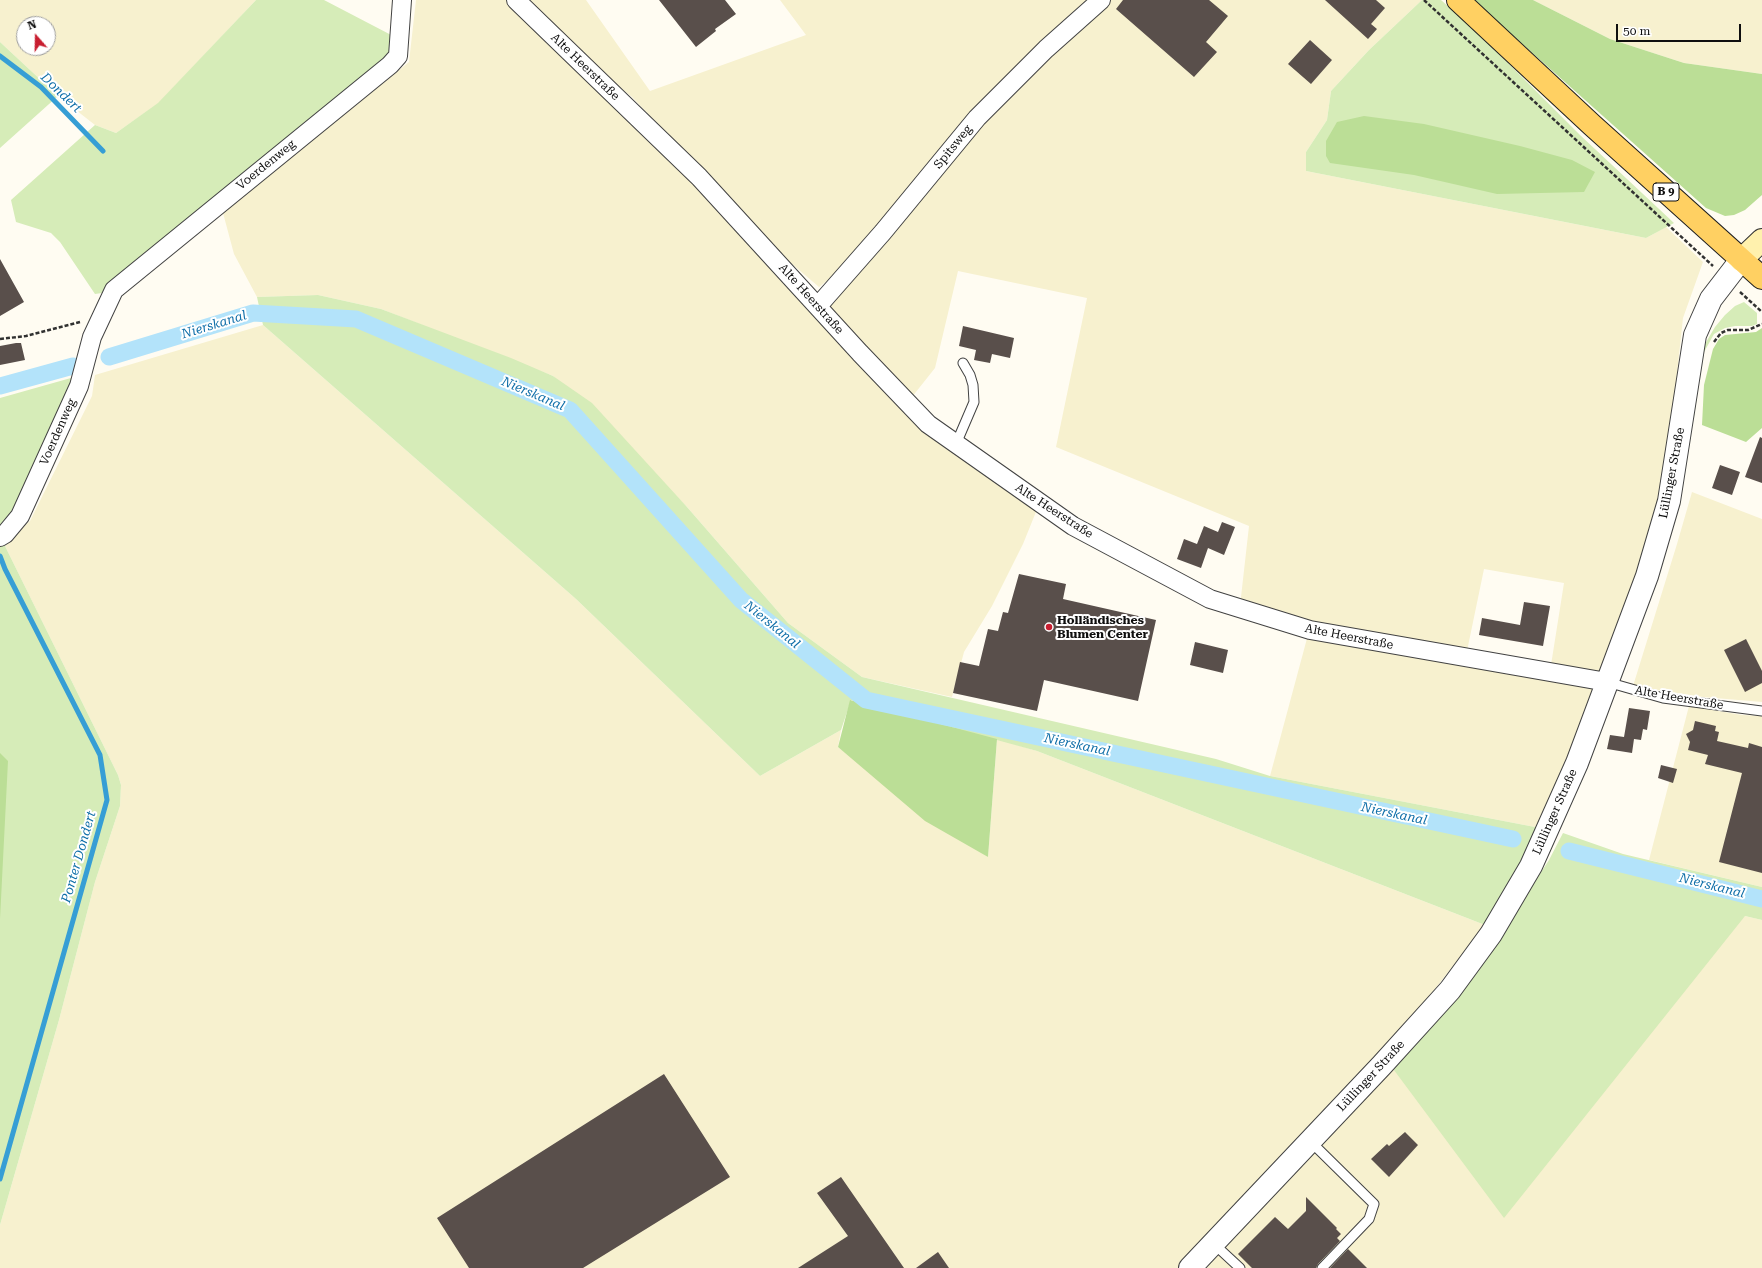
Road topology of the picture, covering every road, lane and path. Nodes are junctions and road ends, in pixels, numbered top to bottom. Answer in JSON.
{"nodes":[{"id":1,"x":402,"y":0,"type":"edge"},
{"id":2,"x":516,"y":0,"type":"edge"},
{"id":3,"x":1101,"y":0,"type":"edge"},
{"id":4,"x":1424,"y":0,"type":"edge"},
{"id":5,"x":1458,"y":0,"type":"edge"},
{"id":6,"x":1762,"y":240,"type":"edge"},
{"id":7,"x":1741,"y":260,"type":"junction"},
{"id":8,"x":1762,"y":278,"type":"edge"},
{"id":9,"x":1726,"y":279,"type":"junction"},
{"id":10,"x":818,"y":306,"type":"junction"},
{"id":11,"x":1762,"y":312,"type":"edge"},
{"id":12,"x":100,"y":317,"type":"junction"},
{"id":13,"x":1762,"y":324,"type":"edge"},
{"id":14,"x":0,"y":339,"type":"edge"},
{"id":15,"x":1712,"y":344,"type":"dead end"},
{"id":16,"x":963,"y":363,"type":"dead end"},
{"id":17,"x":956,"y":444,"type":"junction"},
{"id":18,"x":2,"y":536,"type":"edge"},
{"id":19,"x":1607,"y":682,"type":"junction"},
{"id":20,"x":1762,"y":711,"type":"edge"},
{"id":21,"x":1310,"y":1141,"type":"junction"},
{"id":22,"x":1213,"y":1242,"type":"junction"},
{"id":23,"x":1190,"y":1268,"type":"edge"},
{"id":24,"x":1240,"y":1268,"type":"edge"},
{"id":25,"x":1322,"y":1268,"type":"edge"}],
"edges":[{"from":1,"to":12,"type":"street","name":"Voerdenweg"},
{"from":2,"to":10,"type":"street","name":"Alte Heerstraße"},
{"from":3,"to":10,"type":"street","name":"Spitsweg"},
{"from":4,"to":9,"type":"path"},
{"from":5,"to":7,"type":"main road","number":"B 9"},
{"from":6,"to":7,"type":"main road"},
{"from":7,"to":8,"type":"main road","number":"B 9"},
{"from":7,"to":9,"type":"street","name":"Lüllinger Straße"},
{"from":9,"to":11,"type":"path"},
{"from":9,"to":19,"type":"street","name":"Lüllinger Straße"},
{"from":10,"to":17,"type":"street","name":"Alte Heerstraße"},
{"from":12,"to":14,"type":"path"},
{"from":12,"to":18,"type":"street","name":"Voerdenweg"},
{"from":13,"to":15,"type":"path"},
{"from":16,"to":17,"type":"lane"},
{"from":17,"to":19,"type":"street","name":"Alte Heerstraße"},
{"from":19,"to":20,"type":"lane","name":"Alte Heerstraße"},
{"from":19,"to":21,"type":"street","name":"Lüllinger Straße"},
{"from":21,"to":22,"type":"street","name":"Lüllinger Straße"},
{"from":21,"to":25,"type":"lane"},
{"from":22,"to":23,"type":"street","name":"Lüllinger Straße"},
{"from":22,"to":24,"type":"lane"}]}
